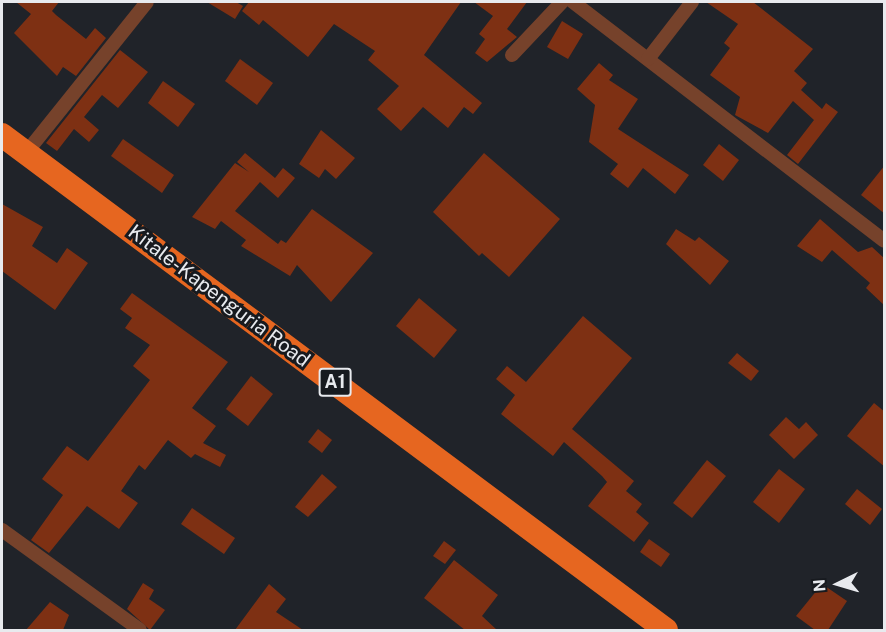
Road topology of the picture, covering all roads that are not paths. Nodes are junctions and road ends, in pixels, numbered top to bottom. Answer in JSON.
{"nodes":[{"id":1,"x":147,"y":2,"type":"edge"},
{"id":2,"x":562,"y":2,"type":"edge"},
{"id":3,"x":573,"y":2,"type":"edge"},
{"id":4,"x":692,"y":2,"type":"edge"},
{"id":5,"x":512,"y":55,"type":"dead end"},
{"id":6,"x":648,"y":59,"type":"junction"},
{"id":7,"x":2,"y":135,"type":"edge"},
{"id":8,"x":26,"y":153,"type":"junction"},
{"id":9,"x":885,"y":241,"type":"edge"},
{"id":10,"x":2,"y":530,"type":"edge"},
{"id":11,"x":653,"y":626,"type":"edge"},
{"id":12,"x":140,"y":630,"type":"edge"}],
"edges":[{"from":1,"to":8,"type":"street"},
{"from":2,"to":5,"type":"street"},
{"from":3,"to":6,"type":"street"},
{"from":4,"to":6,"type":"street"},
{"from":6,"to":9,"type":"street"},
{"from":7,"to":8,"type":"highway","name":"Kitale-Kapenguria Road","number":"A1"},
{"from":8,"to":11,"type":"highway","name":"Kitale-Kapenguria Road","number":"A1"},
{"from":10,"to":12,"type":"street"}]}
